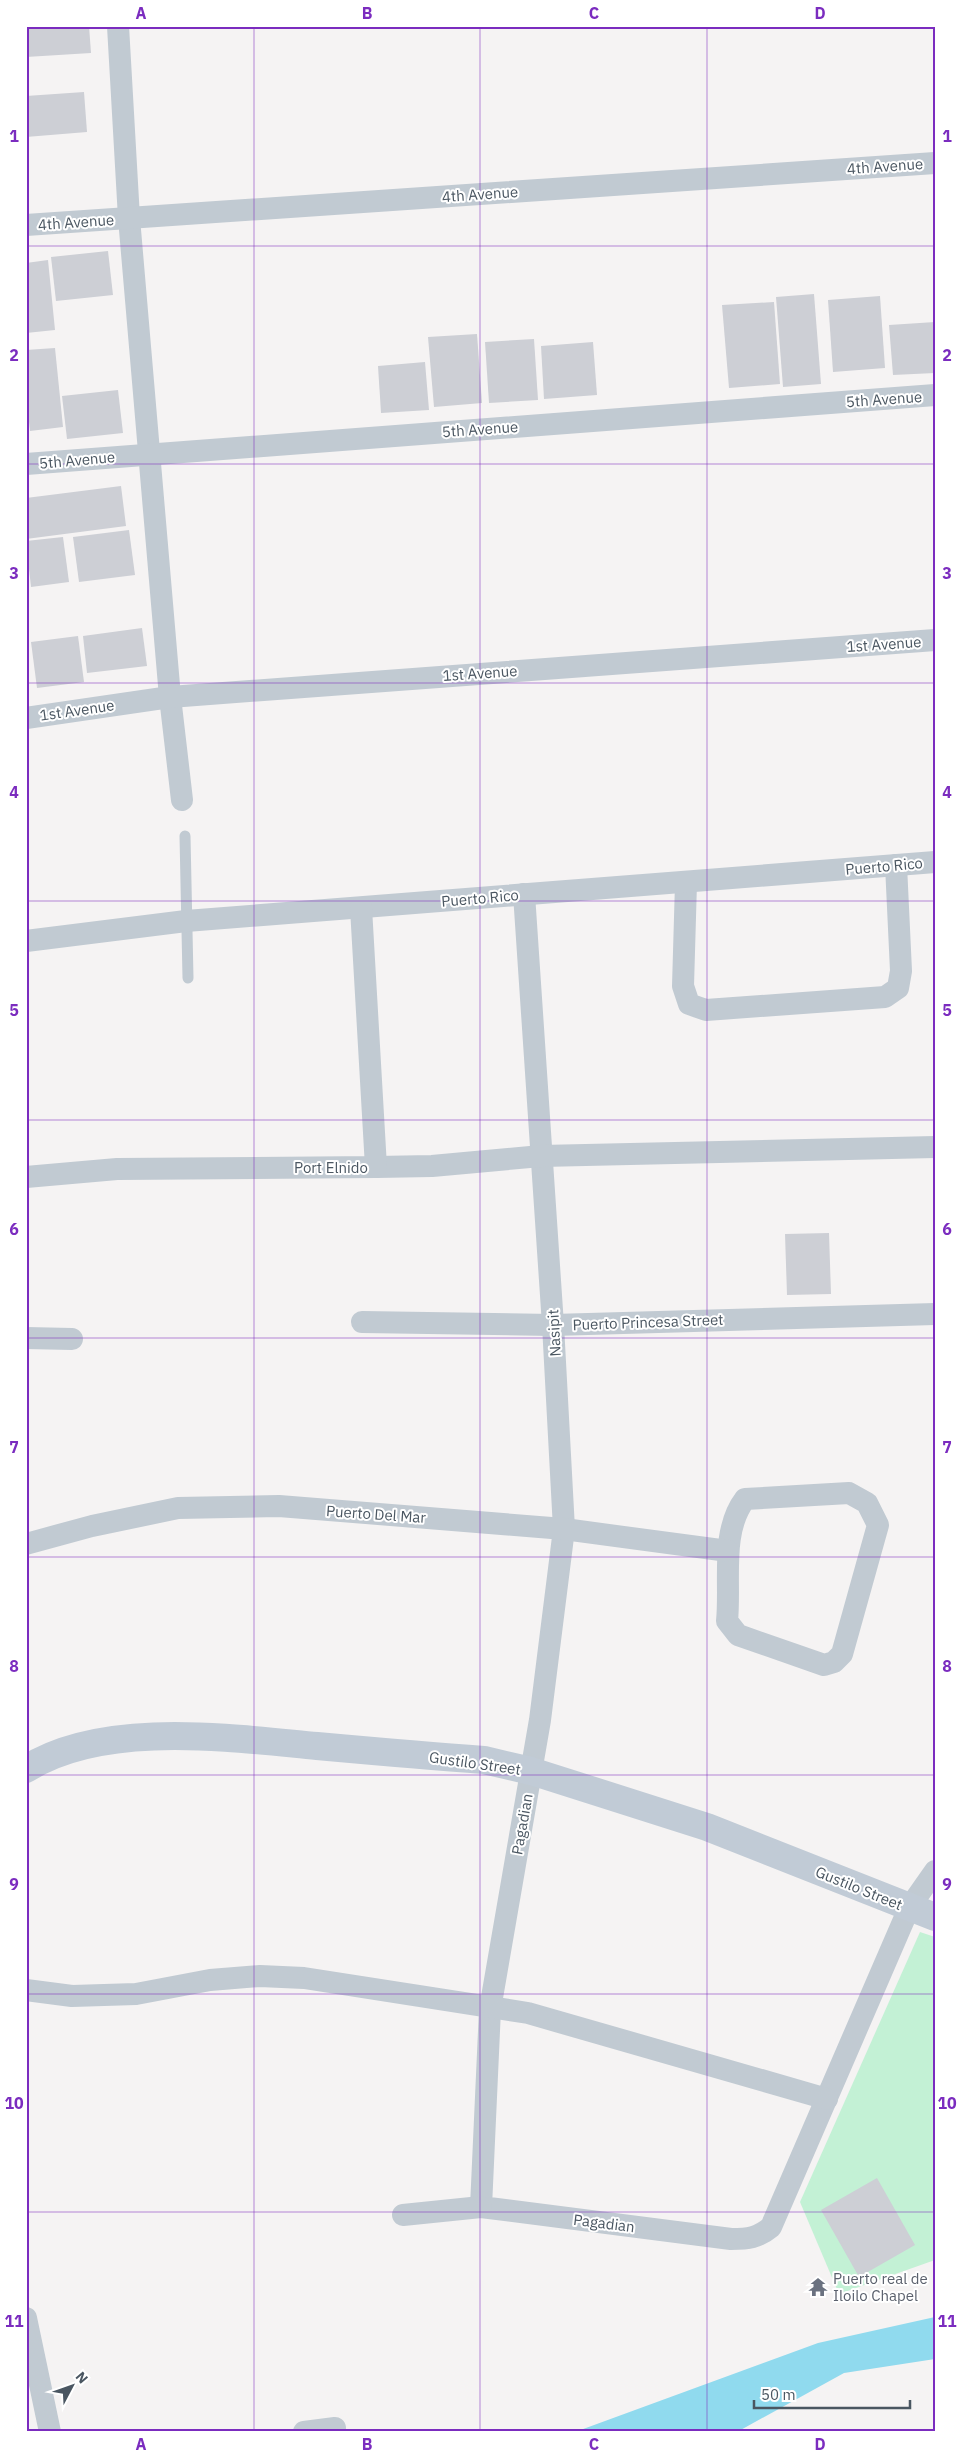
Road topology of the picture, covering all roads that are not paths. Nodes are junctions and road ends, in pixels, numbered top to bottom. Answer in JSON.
{"nodes":[{"id":1,"x":118,"y":26,"type":"edge"},
{"id":2,"x":935,"y":163,"type":"edge"},
{"id":3,"x":129,"y":218,"type":"junction"},
{"id":4,"x":26,"y":226,"type":"edge"},
{"id":5,"x":935,"y":395,"type":"edge"},
{"id":6,"x":150,"y":454,"type":"junction"},
{"id":7,"x":26,"y":464,"type":"edge"},
{"id":8,"x":935,"y":640,"type":"edge"},
{"id":9,"x":170,"y":697,"type":"junction"},
{"id":10,"x":26,"y":718,"type":"edge"},
{"id":11,"x":182,"y":800,"type":"dead end"},
{"id":12,"x":185,"y":836,"type":"dead end"},
{"id":13,"x":935,"y":862,"type":"edge"},
{"id":14,"x":896,"y":865,"type":"junction"},
{"id":15,"x":686,"y":883,"type":"junction"},
{"id":16,"x":524,"y":894,"type":"junction"},
{"id":17,"x":361,"y":908,"type":"junction"},
{"id":18,"x":186,"y":922,"type":"junction"},
{"id":19,"x":26,"y":941,"type":"edge"},
{"id":20,"x":188,"y":978,"type":"dead end"},
{"id":21,"x":935,"y":1147,"type":"edge"},
{"id":22,"x":541,"y":1156,"type":"junction"},
{"id":23,"x":376,"y":1167,"type":"junction"},
{"id":24,"x":26,"y":1177,"type":"edge"},
{"id":25,"x":935,"y":1314,"type":"edge"},
{"id":26,"x":362,"y":1322,"type":"dead end"},
{"id":27,"x":554,"y":1325,"type":"junction"},
{"id":28,"x":26,"y":1338,"type":"edge"},
{"id":29,"x":72,"y":1339,"type":"dead end"},
{"id":30,"x":564,"y":1529,"type":"junction"},
{"id":31,"x":26,"y":1544,"type":"edge"},
{"id":32,"x":728,"y":1551,"type":"junction"},
{"id":33,"x":26,"y":1769,"type":"edge"},
{"id":34,"x":531,"y":1771,"type":"junction"},
{"id":35,"x":935,"y":1871,"type":"edge"},
{"id":36,"x":909,"y":1908,"type":"junction"},
{"id":37,"x":935,"y":1917,"type":"edge"},
{"id":38,"x":26,"y":1990,"type":"edge"},
{"id":39,"x":490,"y":2009,"type":"junction"},
{"id":40,"x":827,"y":2099,"type":"junction"},
{"id":41,"x":481,"y":2207,"type":"junction"},
{"id":42,"x":403,"y":2215,"type":"dead end"},
{"id":43,"x":26,"y":2318,"type":"edge"},
{"id":44,"x":335,"y":2428,"type":"dead end"},
{"id":45,"x":50,"y":2432,"type":"edge"},
{"id":46,"x":304,"y":2432,"type":"edge"}],
"edges":[{"from":1,"to":3,"type":"street"},
{"from":2,"to":3,"type":"street","name":"4th Avenue"},
{"from":3,"to":4,"type":"street","name":"4th Avenue"},
{"from":3,"to":6,"type":"street"},
{"from":5,"to":6,"type":"street","name":"5th Avenue"},
{"from":6,"to":7,"type":"street","name":"5th Avenue"},
{"from":6,"to":9,"type":"street"},
{"from":8,"to":9,"type":"street","name":"1st Avenue"},
{"from":9,"to":10,"type":"street","name":"1st Avenue"},
{"from":9,"to":11,"type":"street"},
{"from":12,"to":18,"type":"lane"},
{"from":13,"to":14,"type":"street","name":"Puerto Rico"},
{"from":14,"to":15,"type":"street","name":"Puerto Rico"},
{"from":14,"to":15,"type":"street"},
{"from":15,"to":16,"type":"street","name":"Puerto Rico"},
{"from":16,"to":17,"type":"street","name":"Puerto Rico"},
{"from":16,"to":22,"type":"street","name":"Nasipit"},
{"from":17,"to":18,"type":"street","name":"Puerto Rico"},
{"from":17,"to":23,"type":"street","name":"Port Elnido"},
{"from":18,"to":19,"type":"street","name":"Puerto Rico"},
{"from":18,"to":20,"type":"lane"},
{"from":21,"to":22,"type":"street"},
{"from":22,"to":23,"type":"street"},
{"from":22,"to":27,"type":"street","name":"Nasipit"},
{"from":23,"to":24,"type":"street","name":"Port Elnido"},
{"from":25,"to":27,"type":"street","name":"Puerto Princesa Street"},
{"from":26,"to":27,"type":"street","name":"Puerto Princesa Street"},
{"from":27,"to":30,"type":"street","name":"Nasipit"},
{"from":28,"to":29,"type":"street"},
{"from":30,"to":31,"type":"street","name":"Puerto Del Mar"},
{"from":30,"to":32,"type":"street","name":"Puerto Del Mar"},
{"from":30,"to":34,"type":"street","name":"Nasipit"},
{"from":32,"to":32,"type":"street"},
{"from":33,"to":34,"type":"street","name":"Gustilo Street"},
{"from":34,"to":36,"type":"street","name":"Gustilo Street"},
{"from":34,"to":39,"type":"street","name":"Pagadian"},
{"from":35,"to":36,"type":"street","name":"Pagadian"},
{"from":36,"to":37,"type":"street","name":"Gustilo Street"},
{"from":36,"to":40,"type":"street","name":"Pagadian"},
{"from":38,"to":39,"type":"street"},
{"from":39,"to":40,"type":"street"},
{"from":39,"to":41,"type":"street","name":"Pagadian"},
{"from":40,"to":41,"type":"street","name":"Pagadian"},
{"from":41,"to":42,"type":"street"},
{"from":43,"to":45,"type":"street"},
{"from":44,"to":46,"type":"street"}]}
